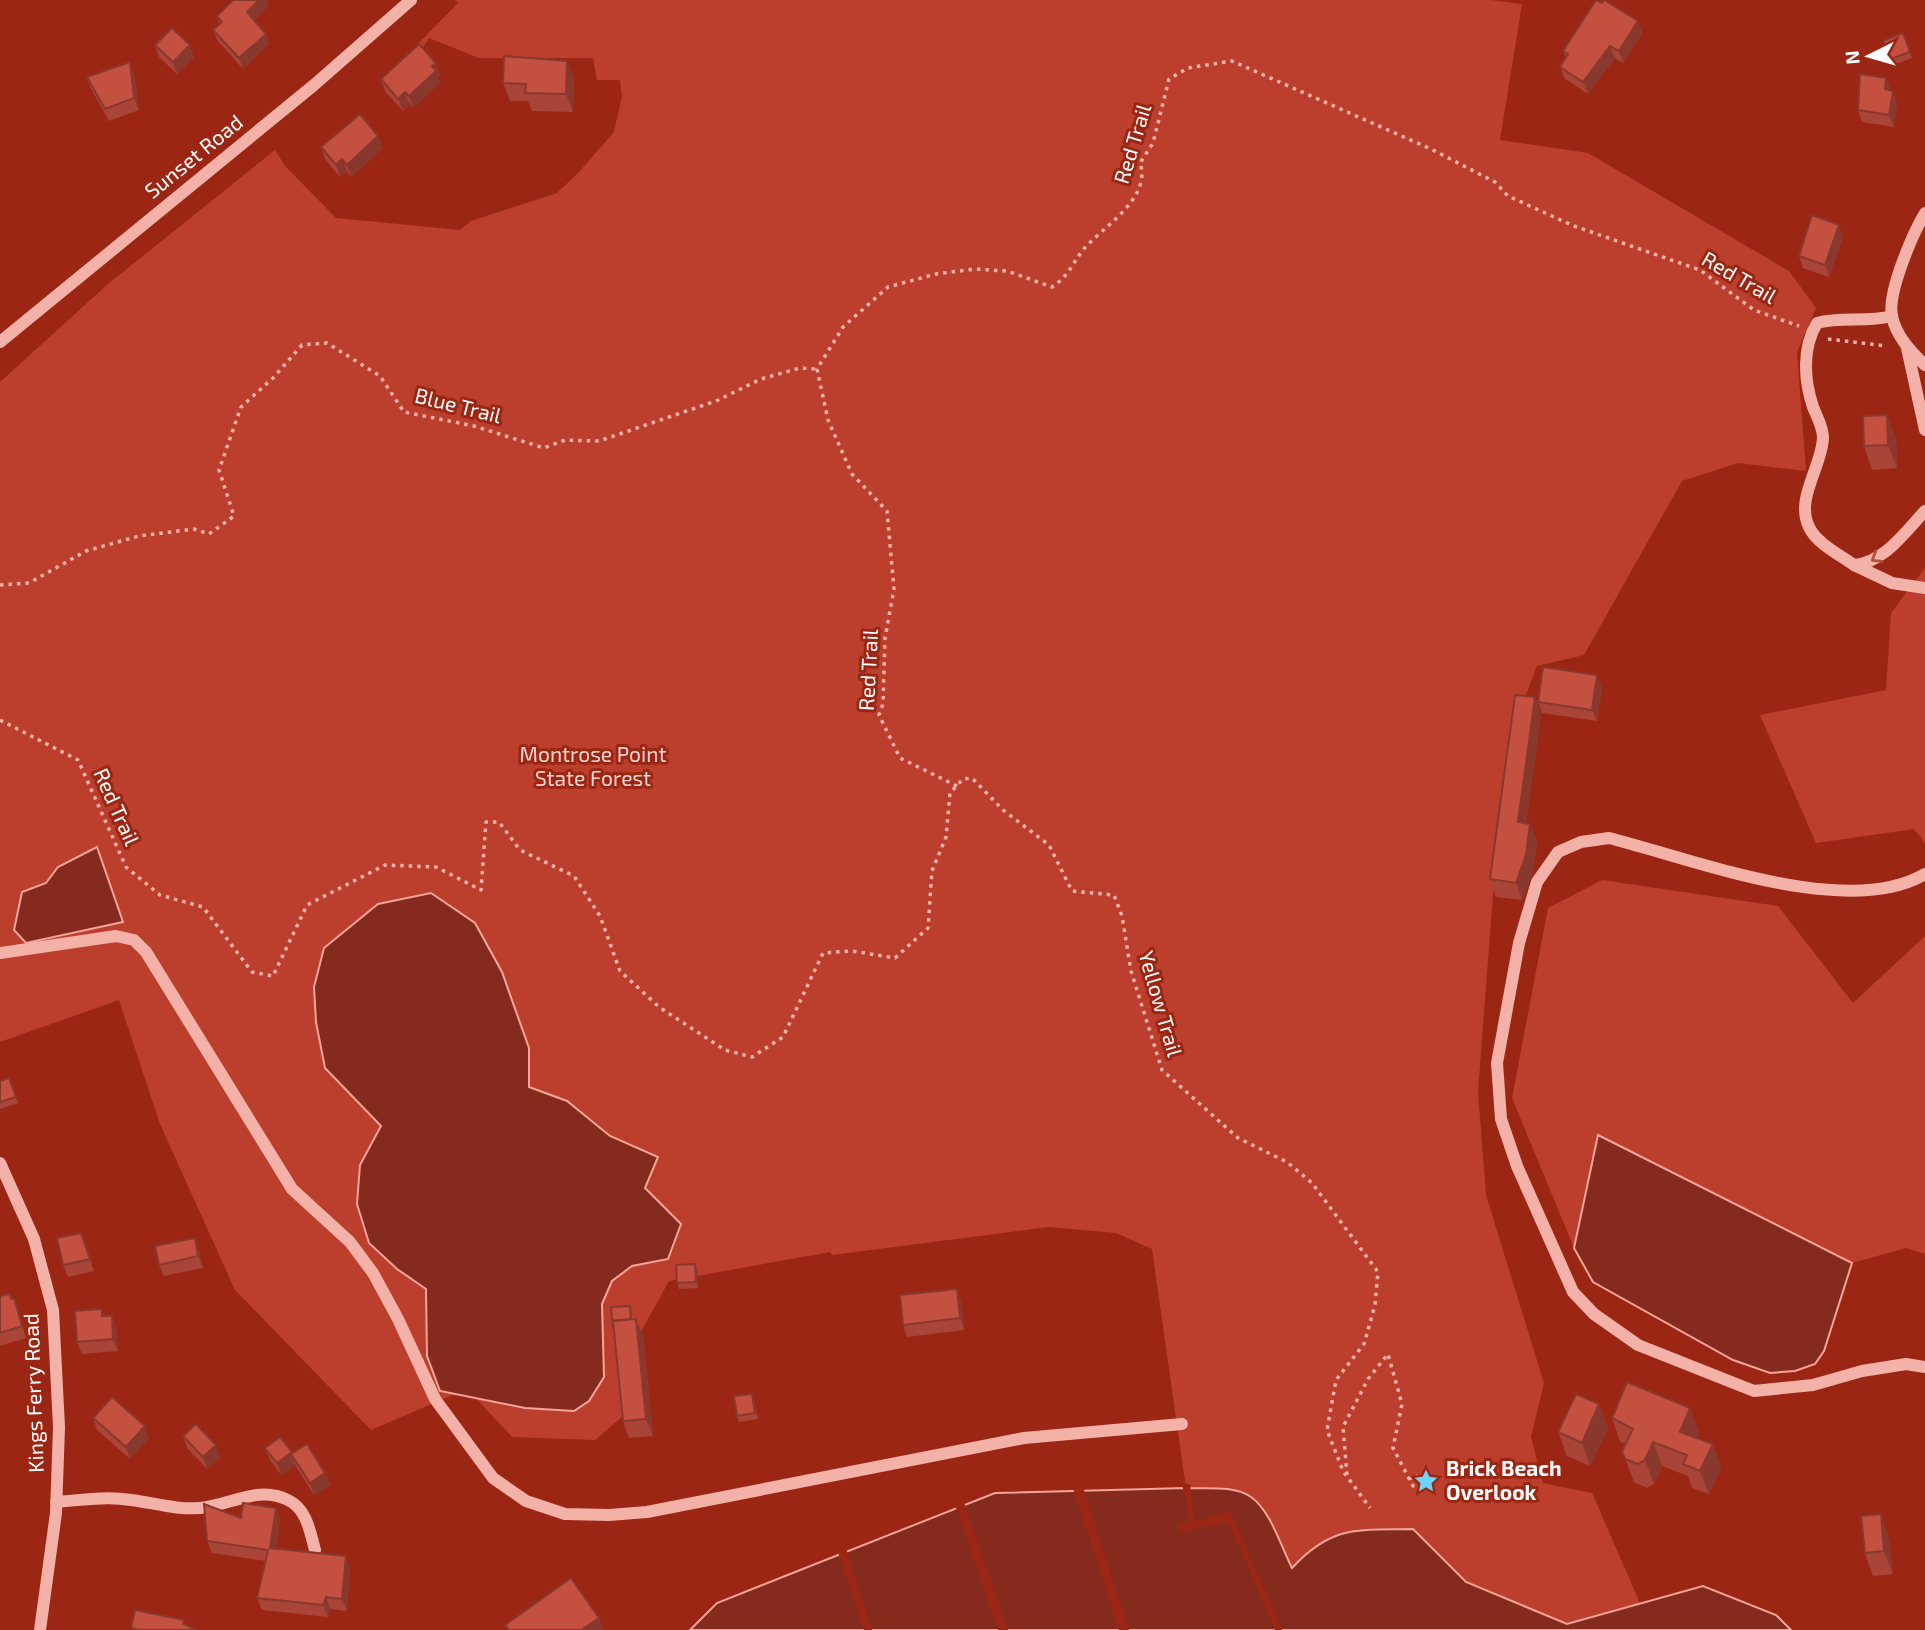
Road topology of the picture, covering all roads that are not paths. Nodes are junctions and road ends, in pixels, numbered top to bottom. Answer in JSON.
{"nodes":[{"id":1,"x":411,"y":0,"type":"edge"},
{"id":2,"x":1925,"y":213,"type":"edge"},
{"id":3,"x":1892,"y":316,"type":"junction"},
{"id":4,"x":0,"y":342,"type":"edge"},
{"id":5,"x":1906,"y":348,"type":"junction"},
{"id":6,"x":1925,"y":365,"type":"edge"},
{"id":7,"x":1925,"y":430,"type":"edge"},
{"id":8,"x":1925,"y":511,"type":"edge"},
{"id":9,"x":1854,"y":565,"type":"junction"},
{"id":10,"x":1925,"y":588,"type":"edge"},
{"id":11,"x":1925,"y":874,"type":"edge"},
{"id":12,"x":0,"y":953,"type":"edge"},
{"id":13,"x":0,"y":1163,"type":"edge"},
{"id":14,"x":1925,"y":1367,"type":"edge"},
{"id":15,"x":1182,"y":1424,"type":"dead end"},
{"id":16,"x":56,"y":1502,"type":"junction"},
{"id":17,"x":315,"y":1550,"type":"edge"},
{"id":18,"x":40,"y":1630,"type":"edge"}],
"edges":[{"from":1,"to":4,"type":"street","name":"Sunset Road"},
{"from":2,"to":3,"type":"street"},
{"from":3,"to":5,"type":"street"},
{"from":3,"to":9,"type":"street"},
{"from":5,"to":6,"type":"street"},
{"from":5,"to":7,"type":"street"},
{"from":8,"to":9,"type":"street","one_way":true},
{"from":9,"to":10,"type":"street"},
{"from":11,"to":14,"type":"street"},
{"from":12,"to":15,"type":"street"},
{"from":13,"to":16,"type":"street","name":"Kings Ferry Road"},
{"from":16,"to":17,"type":"street"},
{"from":16,"to":18,"type":"street","name":"Kings Ferry Road"}]}
